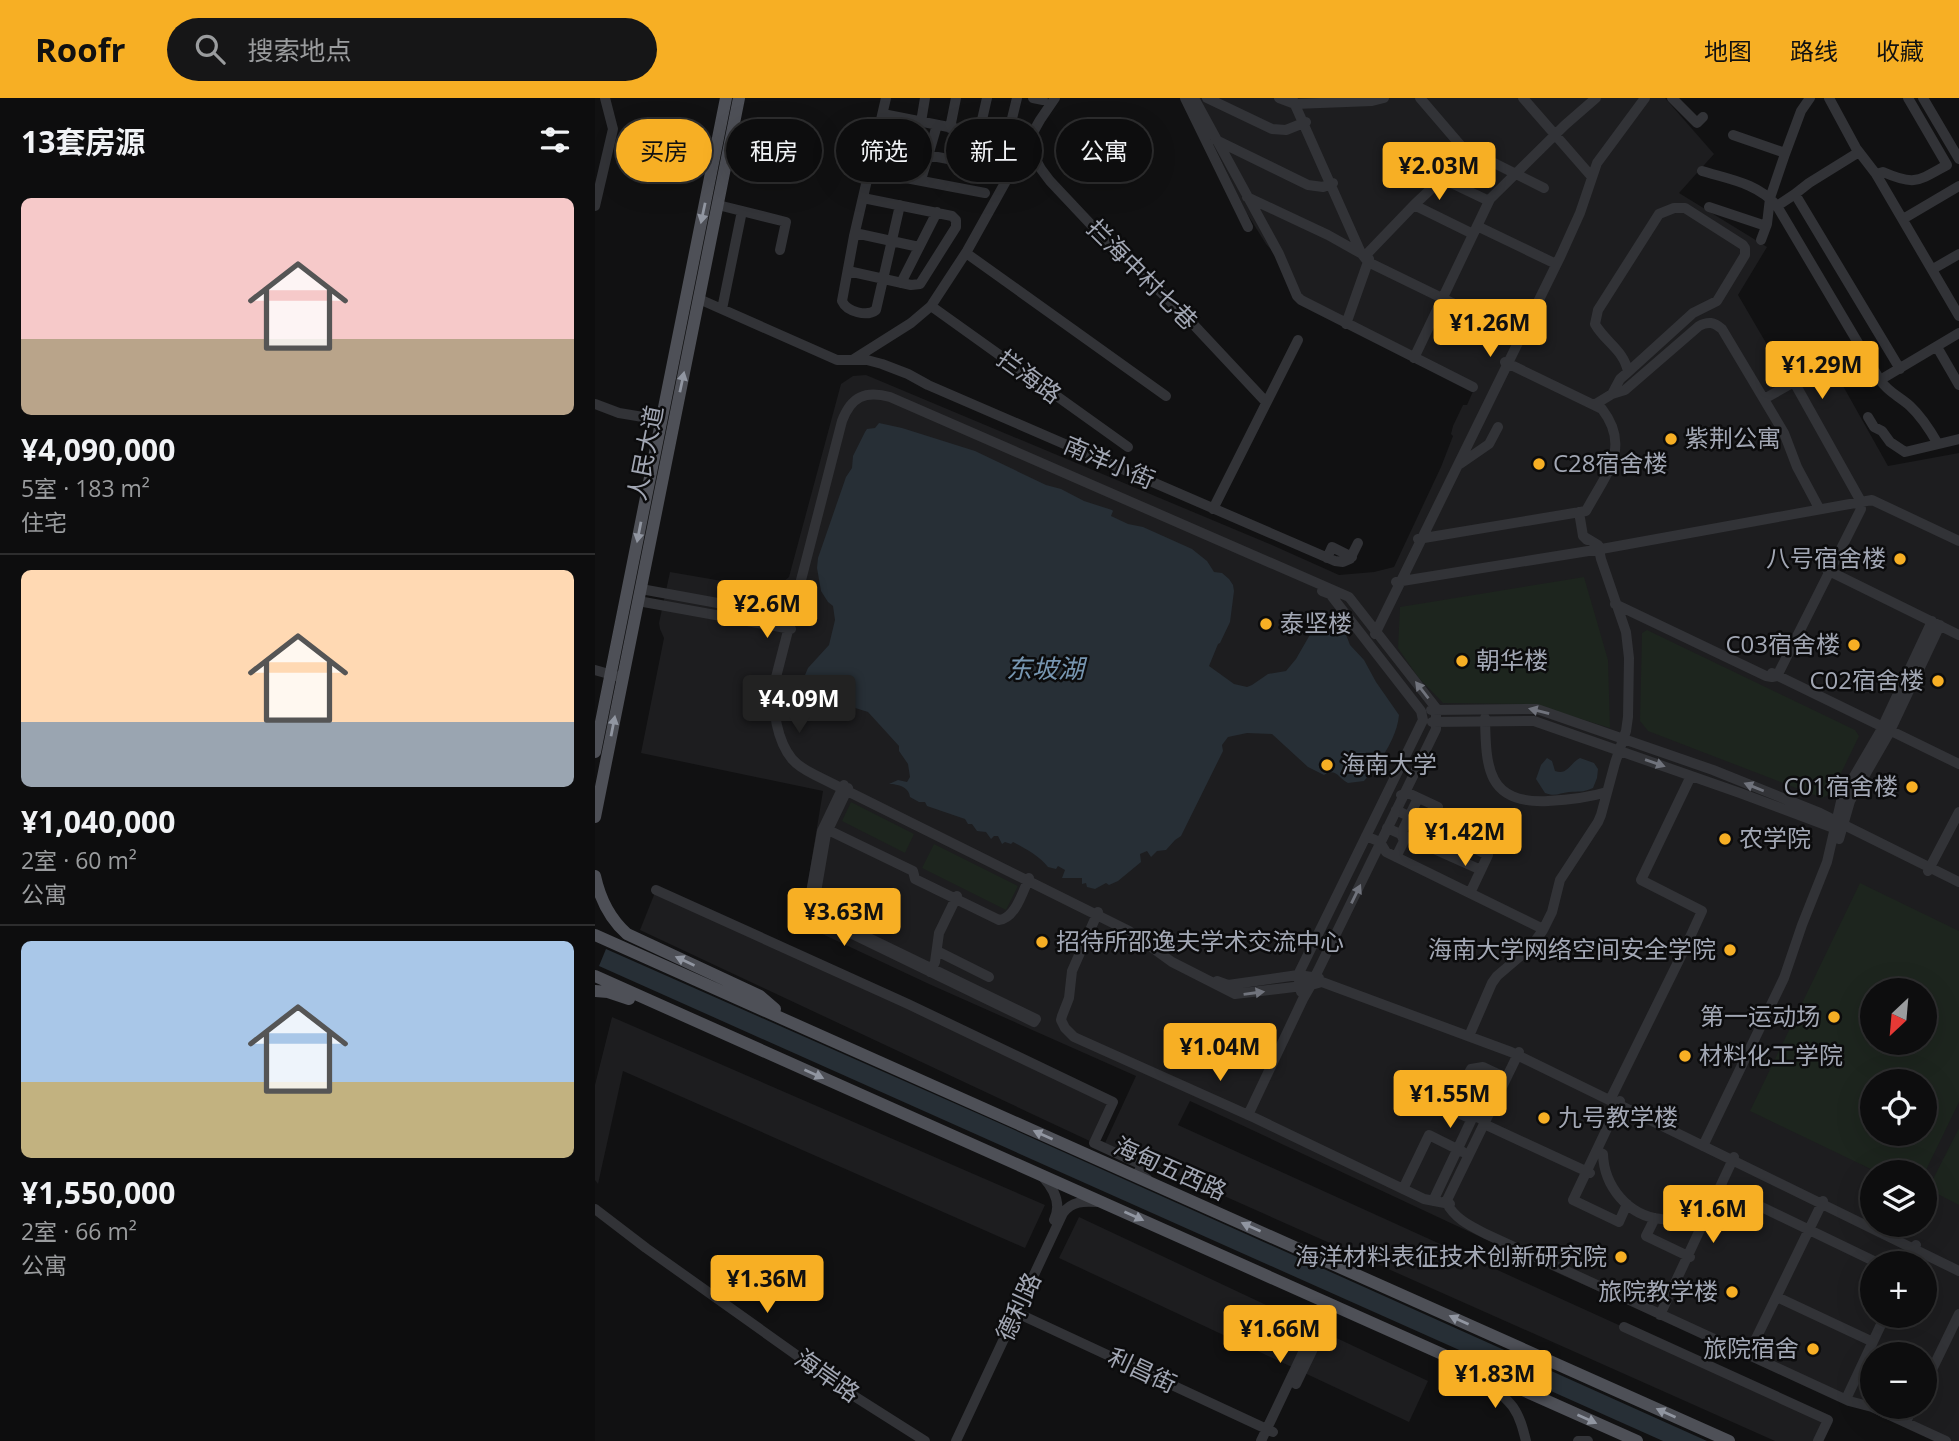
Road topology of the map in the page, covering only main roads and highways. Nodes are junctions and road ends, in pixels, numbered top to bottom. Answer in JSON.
{"nodes":[{"id":1,"x":726,"y":98,"type":"edge"},
{"id":2,"x":739,"y":98,"type":"edge"},
{"id":3,"x":617,"y":676,"type":"junction"},
{"id":4,"x":595,"y":752,"type":"edge"},
{"id":5,"x":595,"y":817,"type":"edge"},
{"id":6,"x":595,"y":876,"type":"edge"},
{"id":7,"x":595,"y":934,"type":"edge"},
{"id":8,"x":595,"y":976,"type":"edge"},
{"id":9,"x":595,"y":991,"type":"edge"},
{"id":10,"x":786,"y":1019,"type":"junction"},
{"id":11,"x":789,"y":1062,"type":"junction"},
{"id":12,"x":1637,"y":1441,"type":"edge"},
{"id":13,"x":1729,"y":1441,"type":"edge"}],
"edges":[{"from":1,"to":3,"type":"main road","name":"人民大道","one_way":true},
{"from":3,"to":2,"type":"main road","name":"人民大道","one_way":true},
{"from":3,"to":4,"type":"main road","name":"人民大道"},
{"from":5,"to":3,"type":"main road","name":"人民大道","one_way":true},
{"from":10,"to":6,"type":"main road","one_way":true},
{"from":7,"to":10,"type":"main road","name":"海甸五西路"},
{"from":8,"to":11,"type":"main road"},
{"from":9,"to":11,"type":"main road"},
{"from":13,"to":10,"type":"main road","name":"海甸五西路","one_way":true},
{"from":11,"to":12,"type":"main road","one_way":true}]}
